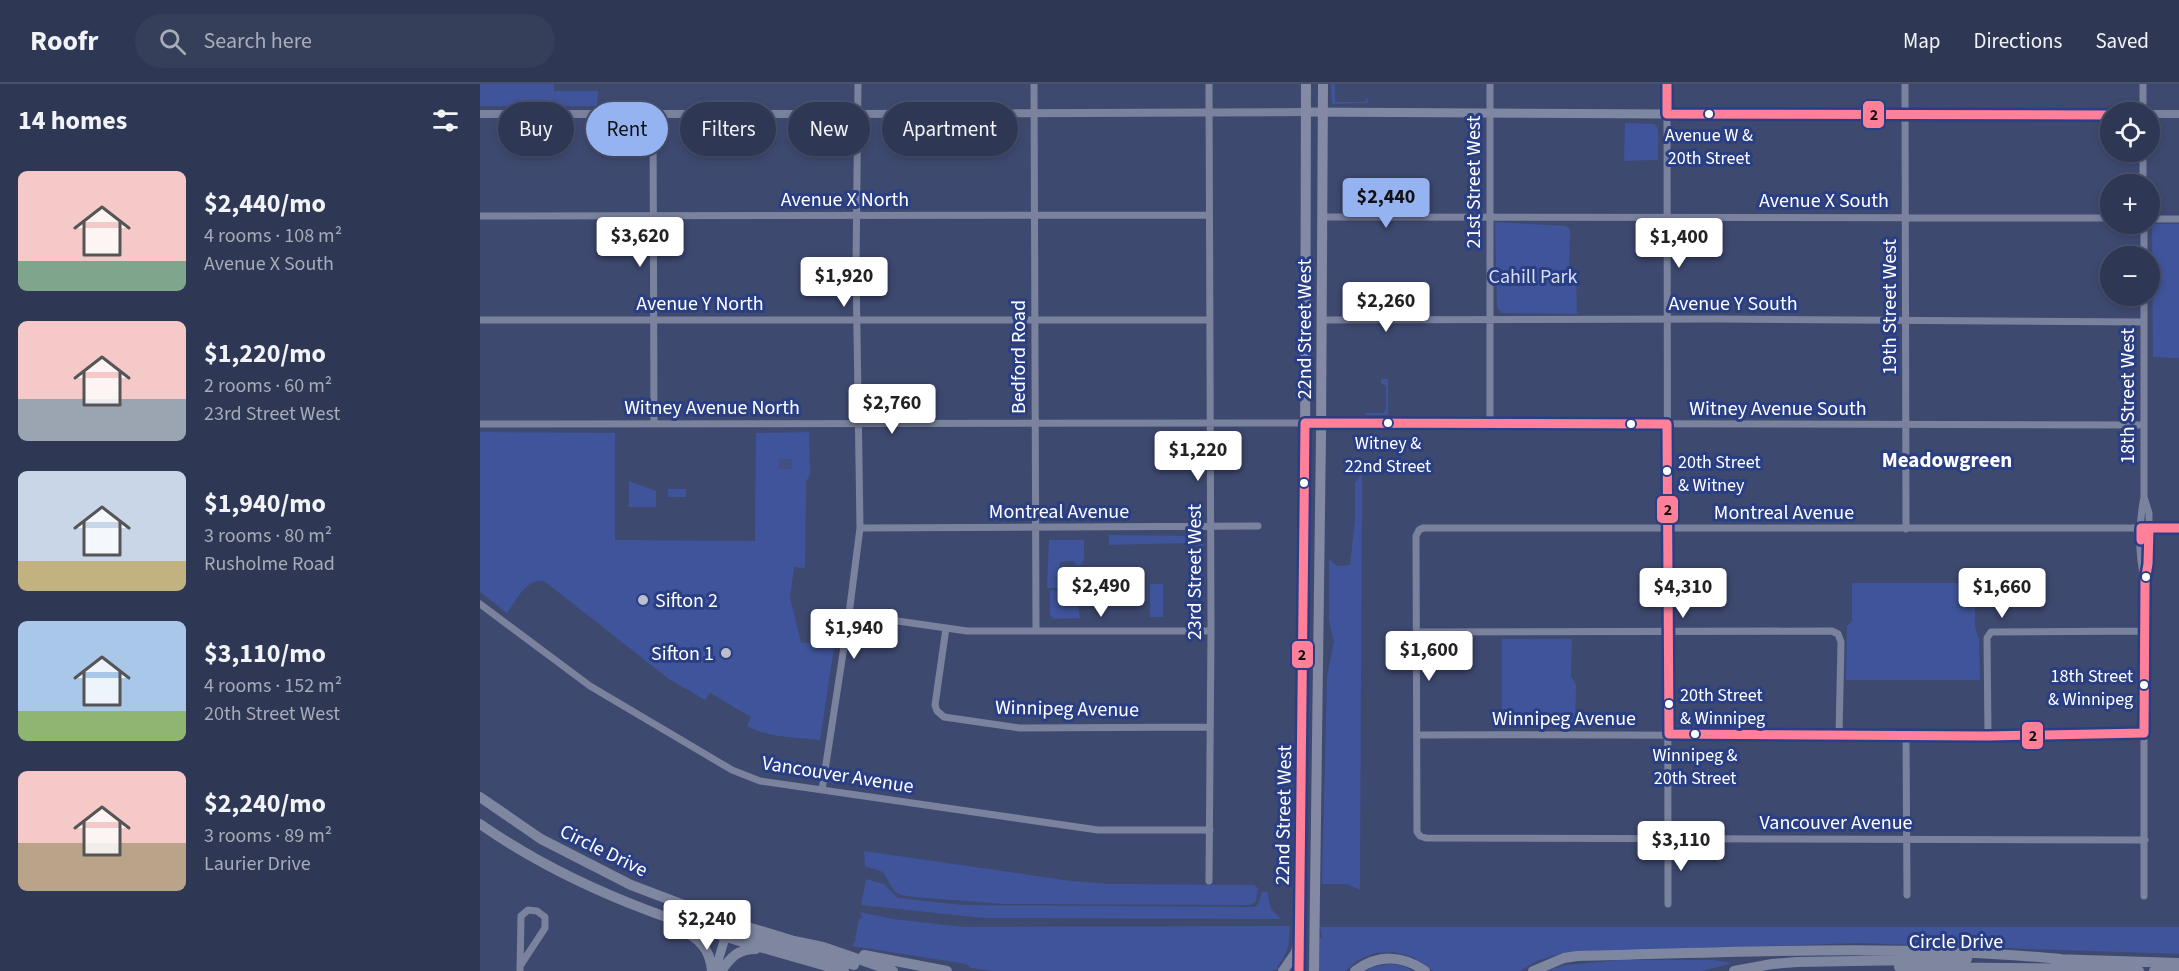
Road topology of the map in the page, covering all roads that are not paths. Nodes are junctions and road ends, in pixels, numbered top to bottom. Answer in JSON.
{"nodes":[{"id":1,"x":858,"y":84,"type":"edge"},
{"id":2,"x":1034,"y":84,"type":"edge"},
{"id":3,"x":1209,"y":84,"type":"edge"},
{"id":4,"x":1306,"y":84,"type":"edge"},
{"id":5,"x":1323,"y":84,"type":"edge"},
{"id":6,"x":1490,"y":84,"type":"edge"},
{"id":7,"x":1667,"y":84,"type":"edge"},
{"id":8,"x":1905,"y":84,"type":"edge"},
{"id":9,"x":2143,"y":84,"type":"edge"},
{"id":10,"x":858,"y":102,"type":"edge"},
{"id":11,"x":2143,"y":102,"type":"edge"},
{"id":12,"x":1209,"y":112,"type":"junction"},
{"id":13,"x":1305,"y":112,"type":"junction"},
{"id":14,"x":1323,"y":112,"type":"junction"},
{"id":15,"x":1490,"y":112,"type":"junction"},
{"id":16,"x":1034,"y":113,"type":"junction"},
{"id":17,"x":480,"y":114,"type":"edge"},
{"id":18,"x":586,"y":114,"type":"edge"},
{"id":19,"x":668,"y":114,"type":"edge"},
{"id":20,"x":788,"y":114,"type":"edge"},
{"id":21,"x":870,"y":114,"type":"edge"},
{"id":22,"x":1667,"y":114,"type":"junction"},
{"id":23,"x":1905,"y":114,"type":"junction"},
{"id":24,"x":2160,"y":114,"type":"edge"},
{"id":25,"x":2179,"y":114,"type":"edge"},
{"id":26,"x":2100,"y":115,"type":"edge"},
{"id":27,"x":653,"y":156,"type":"edge"},
{"id":28,"x":858,"y":156,"type":"edge"},
{"id":29,"x":653,"y":215,"type":"junction"},
{"id":30,"x":1209,"y":215,"type":"junction"},
{"id":31,"x":480,"y":216,"type":"edge"},
{"id":32,"x":858,"y":216,"type":"junction"},
{"id":33,"x":1034,"y":216,"type":"junction"},
{"id":34,"x":1667,"y":216,"type":"junction"},
{"id":35,"x":1322,"y":217,"type":"junction"},
{"id":36,"x":1490,"y":217,"type":"junction"},
{"id":37,"x":1906,"y":217,"type":"junction"},
{"id":38,"x":2100,"y":218,"type":"edge"},
{"id":39,"x":2160,"y":219,"type":"edge"},
{"id":40,"x":2179,"y":219,"type":"edge"},
{"id":41,"x":2144,"y":306,"type":"edge"},
{"id":42,"x":653,"y":319,"type":"junction"},
{"id":43,"x":480,"y":320,"type":"edge"},
{"id":44,"x":1209,"y":320,"type":"junction"},
{"id":45,"x":1322,"y":320,"type":"junction"},
{"id":46,"x":1666,"y":320,"type":"junction"},
{"id":47,"x":857,"y":321,"type":"junction"},
{"id":48,"x":1034,"y":321,"type":"junction"},
{"id":49,"x":1490,"y":321,"type":"junction"},
{"id":50,"x":1906,"y":321,"type":"junction"},
{"id":51,"x":2144,"y":322,"type":"junction"},
{"id":52,"x":654,"y":423,"type":"junction"},
{"id":53,"x":858,"y":423,"type":"junction"},
{"id":54,"x":1034,"y":423,"type":"junction"},
{"id":55,"x":1209,"y":423,"type":"junction"},
{"id":56,"x":1305,"y":423,"type":"junction"},
{"id":57,"x":1321,"y":423,"type":"junction"},
{"id":58,"x":480,"y":424,"type":"edge"},
{"id":59,"x":1490,"y":424,"type":"junction"},
{"id":60,"x":1667,"y":424,"type":"junction"},
{"id":61,"x":1906,"y":425,"type":"junction"},
{"id":62,"x":2144,"y":425,"type":"junction"},
{"id":63,"x":1210,"y":526,"type":"junction"},
{"id":64,"x":1258,"y":526,"type":"dead end"},
{"id":65,"x":860,"y":528,"type":"junction"},
{"id":66,"x":1034,"y":528,"type":"junction"},
{"id":67,"x":2145,"y":528,"type":"junction"},
{"id":68,"x":2179,"y":528,"type":"edge"},
{"id":69,"x":1668,"y":529,"type":"junction"},
{"id":70,"x":1906,"y":529,"type":"junction"},
{"id":71,"x":480,"y":604,"type":"edge"},
{"id":72,"x":849,"y":614,"type":"junction"},
{"id":73,"x":946,"y":628,"type":"junction"},
{"id":74,"x":1036,"y":630,"type":"junction"},
{"id":75,"x":1210,"y":631,"type":"junction"},
{"id":76,"x":2144,"y":631,"type":"junction"},
{"id":77,"x":1416,"y":632,"type":"junction"},
{"id":78,"x":1668,"y":632,"type":"junction"},
{"id":79,"x":1210,"y":726,"type":"junction"},
{"id":80,"x":2144,"y":733,"type":"junction"},
{"id":81,"x":1669,"y":734,"type":"junction"},
{"id":82,"x":1417,"y":735,"type":"junction"},
{"id":83,"x":1839,"y":735,"type":"junction"},
{"id":84,"x":1906,"y":735,"type":"junction"},
{"id":85,"x":1988,"y":736,"type":"junction"},
{"id":86,"x":822,"y":790,"type":"junction"},
{"id":87,"x":480,"y":797,"type":"edge"},
{"id":88,"x":480,"y":825,"type":"edge"},
{"id":89,"x":1210,"y":830,"type":"junction"},
{"id":90,"x":1668,"y":839,"type":"junction"},
{"id":91,"x":1906,"y":839,"type":"junction"},
{"id":92,"x":2145,"y":840,"type":"junction"},
{"id":93,"x":1209,"y":881,"type":"dead end"},
{"id":94,"x":1907,"y":895,"type":"dead end"},
{"id":95,"x":656,"y":896,"type":"junction"},
{"id":96,"x":2144,"y":896,"type":"dead end"},
{"id":97,"x":1668,"y":904,"type":"dead end"},
{"id":98,"x":636,"y":908,"type":"junction"},
{"id":99,"x":1300,"y":936,"type":"junction"},
{"id":100,"x":725,"y":938,"type":"junction"},
{"id":101,"x":823,"y":947,"type":"junction"},
{"id":102,"x":770,"y":951,"type":"junction"},
{"id":103,"x":2061,"y":959,"type":"junction"},
{"id":104,"x":1806,"y":962,"type":"junction"},
{"id":105,"x":2179,"y":963,"type":"edge"},
{"id":106,"x":820,"y":964,"type":"junction"},
{"id":107,"x":520,"y":969,"type":"edge"},
{"id":108,"x":714,"y":971,"type":"edge"},
{"id":109,"x":721,"y":971,"type":"edge"},
{"id":110,"x":835,"y":971,"type":"edge"},
{"id":111,"x":844,"y":971,"type":"edge"},
{"id":112,"x":877,"y":971,"type":"edge"},
{"id":113,"x":893,"y":971,"type":"edge"},
{"id":114,"x":947,"y":971,"type":"edge"},
{"id":115,"x":1283,"y":971,"type":"edge"},
{"id":116,"x":1299,"y":971,"type":"edge"},
{"id":117,"x":1314,"y":971,"type":"edge"},
{"id":118,"x":1355,"y":971,"type":"edge"},
{"id":119,"x":1425,"y":971,"type":"edge"},
{"id":120,"x":1533,"y":971,"type":"edge"},
{"id":121,"x":1734,"y":971,"type":"edge"},
{"id":122,"x":2139,"y":971,"type":"edge"},
{"id":123,"x":2154,"y":971,"type":"edge"},
{"id":124,"x":2179,"y":971,"type":"edge"}],
"edges":[{"from":1,"to":10,"type":"street"},
{"from":2,"to":16,"type":"street","name":"Bedford Road"},
{"from":3,"to":12,"type":"street","name":"23rd Street West"},
{"from":4,"to":13,"type":"main road","name":"22nd Street West"},
{"from":5,"to":14,"type":"main road","name":"22nd Street West"},
{"from":6,"to":15,"type":"street","name":"21st Street West"},
{"from":7,"to":22,"type":"main road"},
{"from":8,"to":23,"type":"street","name":"19th Street West"},
{"from":9,"to":11,"type":"street"},
{"from":12,"to":13,"type":"street"},
{"from":12,"to":16,"type":"street"},
{"from":12,"to":30,"type":"street","name":"23rd Street West"},
{"from":13,"to":14,"type":"main road"},
{"from":13,"to":56,"type":"main road","name":"22nd Street West"},
{"from":14,"to":15,"type":"main road"},
{"from":14,"to":35,"type":"main road","name":"22nd Street West"},
{"from":15,"to":22,"type":"main road"},
{"from":15,"to":36,"type":"street","name":"21st Street West"},
{"from":16,"to":21,"type":"street"},
{"from":16,"to":33,"type":"street","name":"Bedford Road"},
{"from":17,"to":18,"type":"street"},
{"from":19,"to":20,"type":"street"},
{"from":22,"to":23,"type":"street"},
{"from":22,"to":34,"type":"street"},
{"from":23,"to":26,"type":"street"},
{"from":23,"to":37,"type":"street","name":"19th Street West"},
{"from":24,"to":25,"type":"street"},
{"from":27,"to":29,"type":"street"},
{"from":28,"to":32,"type":"street"},
{"from":29,"to":31,"type":"street","name":"Avenue X North"},
{"from":29,"to":32,"type":"street","name":"Avenue X North"},
{"from":29,"to":42,"type":"street"},
{"from":30,"to":33,"type":"street","name":"Avenue X North"},
{"from":30,"to":44,"type":"street","name":"23rd Street West"},
{"from":32,"to":33,"type":"street","name":"Avenue X North"},
{"from":32,"to":47,"type":"street"},
{"from":33,"to":48,"type":"street","name":"Bedford Road"},
{"from":34,"to":36,"type":"street","name":"Avenue X South"},
{"from":34,"to":37,"type":"street","name":"Avenue X South"},
{"from":34,"to":46,"type":"street"},
{"from":35,"to":36,"type":"street","name":"Avenue X South"},
{"from":35,"to":45,"type":"main road","name":"22nd Street West"},
{"from":36,"to":49,"type":"street","name":"21st Street West"},
{"from":37,"to":38,"type":"street","name":"Avenue X South"},
{"from":37,"to":50,"type":"street","name":"19th Street West"},
{"from":39,"to":40,"type":"street"},
{"from":41,"to":51,"type":"street","name":"18th Street West"},
{"from":42,"to":43,"type":"street","name":"Avenue Y North"},
{"from":42,"to":47,"type":"street","name":"Avenue Y North"},
{"from":42,"to":52,"type":"street"},
{"from":44,"to":48,"type":"street","name":"Avenue Y North"},
{"from":44,"to":55,"type":"street","name":"23rd Street West"},
{"from":45,"to":49,"type":"street","name":"Avenue Y South"},
{"from":45,"to":57,"type":"main road","name":"22nd Street West"},
{"from":46,"to":49,"type":"street","name":"Avenue Y South"},
{"from":46,"to":50,"type":"street","name":"Avenue Y South"},
{"from":46,"to":60,"type":"street"},
{"from":47,"to":48,"type":"street","name":"Avenue Y North"},
{"from":47,"to":53,"type":"street"},
{"from":48,"to":54,"type":"street","name":"Bedford Road"},
{"from":49,"to":59,"type":"street","name":"21st Street West"},
{"from":50,"to":51,"type":"street","name":"Avenue Y South"},
{"from":50,"to":61,"type":"street","name":"19th Street West"},
{"from":51,"to":62,"type":"street","name":"18th Street West"},
{"from":52,"to":53,"type":"street","name":"Witney Avenue North"},
{"from":52,"to":58,"type":"street","name":"Witney Avenue North"},
{"from":53,"to":54,"type":"street","name":"Witney Avenue North"},
{"from":53,"to":65,"type":"street"},
{"from":54,"to":55,"type":"street","name":"Witney Avenue North"},
{"from":54,"to":66,"type":"street","name":"Bedford Road"},
{"from":55,"to":56,"type":"street","name":"Witney Avenue North"},
{"from":55,"to":63,"type":"street","name":"23rd Street West"},
{"from":56,"to":57,"type":"street","name":"Witney Avenue South"},
{"from":56,"to":99,"type":"main road","name":"22nd Street West"},
{"from":57,"to":59,"type":"street","name":"Witney Avenue South"},
{"from":57,"to":117,"type":"main road","name":"22nd Street West"},
{"from":59,"to":60,"type":"street","name":"Witney Avenue South"},
{"from":60,"to":61,"type":"street","name":"Witney Avenue South"},
{"from":60,"to":69,"type":"street"},
{"from":61,"to":62,"type":"street","name":"Witney Avenue South"},
{"from":61,"to":70,"type":"street","name":"19th Street West"},
{"from":62,"to":67,"type":"street","name":"18th Street West"},
{"from":63,"to":64,"type":"street","name":"Montreal Avenue"},
{"from":63,"to":66,"type":"street","name":"Montreal Avenue"},
{"from":63,"to":75,"type":"street","name":"23rd Street West"},
{"from":65,"to":66,"type":"street","name":"Montreal Avenue"},
{"from":65,"to":72,"type":"street"},
{"from":66,"to":74,"type":"street","name":"Bedford Road"},
{"from":67,"to":68,"type":"street","name":"Montreal Avenue"},
{"from":67,"to":70,"type":"street","name":"Montreal Avenue"},
{"from":67,"to":76,"type":"street","name":"18th Street West"},
{"from":69,"to":70,"type":"street","name":"Montreal Avenue"},
{"from":69,"to":77,"type":"street","name":"Montreal Avenue"},
{"from":69,"to":78,"type":"street"},
{"from":71,"to":86,"type":"street","name":"Vancouver Avenue"},
{"from":72,"to":73,"type":"street"},
{"from":72,"to":86,"type":"street"},
{"from":73,"to":74,"type":"street"},
{"from":73,"to":79,"type":"street","name":"Winnipeg Avenue"},
{"from":74,"to":75,"type":"street"},
{"from":75,"to":79,"type":"street","name":"23rd Street West"},
{"from":76,"to":80,"type":"street"},
{"from":76,"to":85,"type":"street"},
{"from":77,"to":78,"type":"street"},
{"from":77,"to":82,"type":"street"},
{"from":78,"to":81,"type":"street"},
{"from":78,"to":83,"type":"street"},
{"from":79,"to":89,"type":"street","name":"23rd Street West"},
{"from":80,"to":85,"type":"street","name":"Winnipeg Avenue"},
{"from":80,"to":92,"type":"street"},
{"from":81,"to":82,"type":"street","name":"Winnipeg Avenue"},
{"from":81,"to":83,"type":"street","name":"Winnipeg Avenue"},
{"from":81,"to":90,"type":"street"},
{"from":82,"to":90,"type":"street","name":"Vancouver Avenue"},
{"from":83,"to":84,"type":"street","name":"Winnipeg Avenue"},
{"from":84,"to":85,"type":"street","name":"Winnipeg Avenue"},
{"from":84,"to":91,"type":"street"},
{"from":86,"to":89,"type":"street","name":"Vancouver Avenue"},
{"from":87,"to":95,"type":"highway","name":"Circle Drive"},
{"from":88,"to":98,"type":"highway","name":"Circle Drive"},
{"from":89,"to":93,"type":"street","name":"23rd Street West"},
{"from":90,"to":91,"type":"street","name":"Vancouver Avenue"},
{"from":90,"to":97,"type":"street"},
{"from":91,"to":92,"type":"street","name":"Vancouver Avenue"},
{"from":91,"to":94,"type":"street"},
{"from":92,"to":96,"type":"street"},
{"from":95,"to":100,"type":"highway"},
{"from":95,"to":101,"type":"highway","name":"Circle Drive"},
{"from":98,"to":100,"type":"highway","name":"Circle Drive"},
{"from":98,"to":108,"type":"highway"},
{"from":99,"to":115,"type":"highway"},
{"from":99,"to":116,"type":"main road","name":"22nd Street West"},
{"from":100,"to":102,"type":"highway","name":"Circle Drive"},
{"from":100,"to":108,"type":"main road"},
{"from":100,"to":112,"type":"highway"},
{"from":101,"to":113,"type":"highway","name":"Circle Drive"},
{"from":101,"to":114,"type":"highway"},
{"from":102,"to":106,"type":"highway","name":"Circle Drive"},
{"from":102,"to":109,"type":"highway"},
{"from":103,"to":104,"type":"highway","name":"Circle Drive"},
{"from":103,"to":105,"type":"highway","name":"Circle Drive"},
{"from":103,"to":120,"type":"highway"},
{"from":104,"to":121,"type":"highway","name":"Circle Drive"},
{"from":104,"to":122,"type":"highway"},
{"from":106,"to":110,"type":"highway"},
{"from":106,"to":111,"type":"highway","name":"Circle Drive"},
{"from":107,"to":107,"type":"street"},
{"from":118,"to":119,"type":"highway"},
{"from":123,"to":124,"type":"highway"}]}
